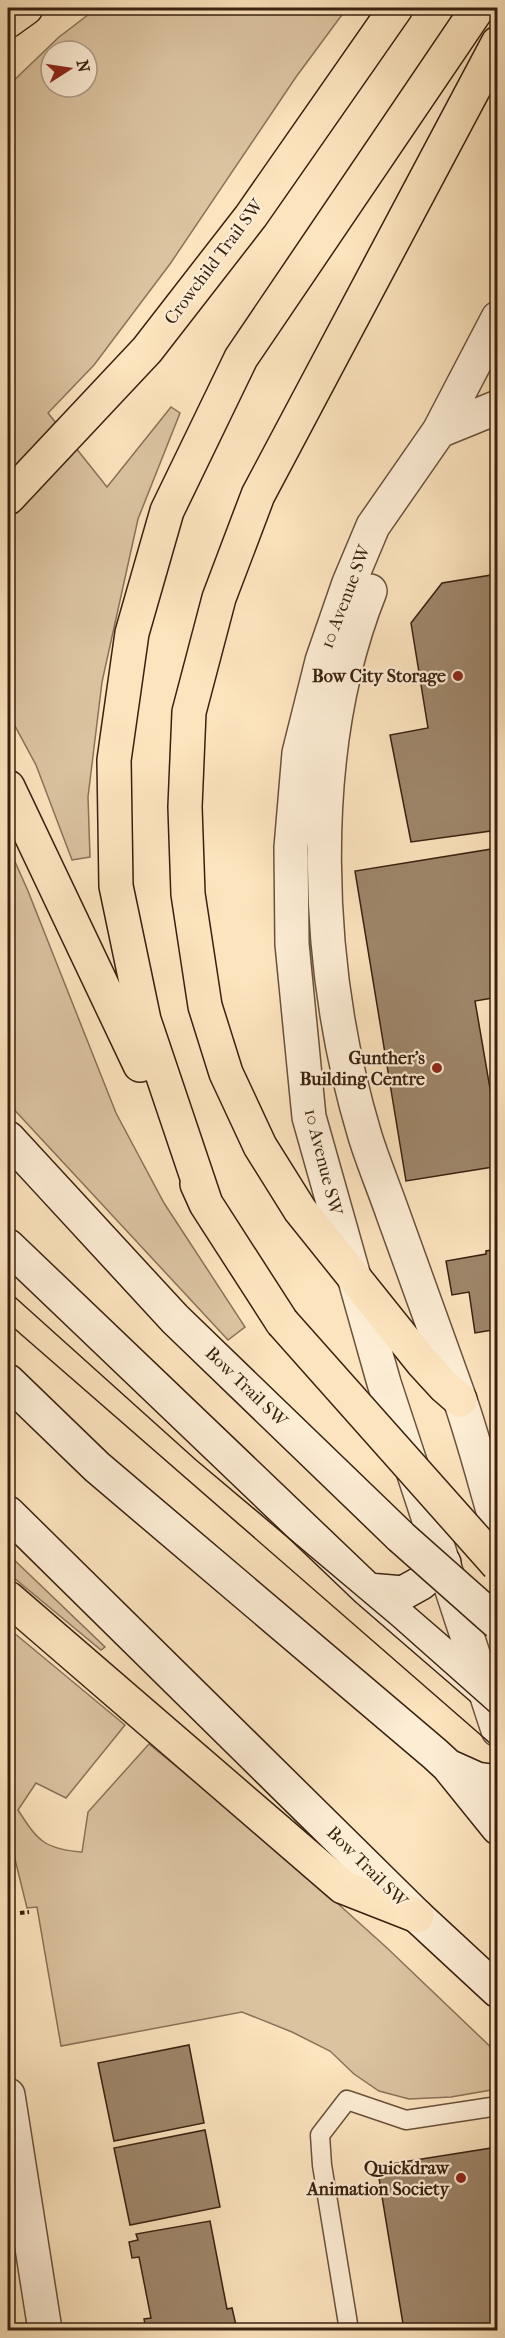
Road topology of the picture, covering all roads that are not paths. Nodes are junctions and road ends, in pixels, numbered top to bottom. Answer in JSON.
{"nodes":[{"id":1,"x":13,"y":8,"type":"edge"},
{"id":2,"x":26,"y":8,"type":"edge"},
{"id":3,"x":396,"y":8,"type":"edge"},
{"id":4,"x":478,"y":8,"type":"edge"},
{"id":5,"x":8,"y":10,"type":"edge"},
{"id":6,"x":8,"y":21,"type":"edge"},
{"id":7,"x":498,"y":43,"type":"edge"},
{"id":8,"x":498,"y":318,"type":"edge"},
{"id":9,"x":498,"y":407,"type":"edge"},
{"id":10,"x":431,"y":443,"type":"junction"},
{"id":11,"x":8,"y":498,"type":"edge"},
{"id":12,"x":8,"y":787,"type":"edge"},
{"id":13,"x":8,"y":1138,"type":"edge"},
{"id":14,"x":206,"y":1204,"type":"junction"},
{"id":15,"x":8,"y":1246,"type":"edge"},
{"id":16,"x":352,"y":1275,"type":"junction"},
{"id":17,"x":8,"y":1381,"type":"edge"},
{"id":18,"x":460,"y":1400,"type":"junction"},
{"id":19,"x":8,"y":1513,"type":"edge"},
{"id":20,"x":498,"y":1528,"type":"edge"},
{"id":21,"x":444,"y":1563,"type":"junction"},
{"id":22,"x":498,"y":1565,"type":"edge"},
{"id":23,"x":368,"y":1590,"type":"junction"},
{"id":24,"x":8,"y":1598,"type":"edge"},
{"id":25,"x":498,"y":1623,"type":"edge"},
{"id":26,"x":492,"y":1699,"type":"edge"},
{"id":27,"x":498,"y":1730,"type":"edge"},
{"id":28,"x":448,"y":1766,"type":"junction"},
{"id":29,"x":498,"y":1782,"type":"edge"},
{"id":30,"x":498,"y":1828,"type":"edge"},
{"id":31,"x":417,"y":1916,"type":"junction"},
{"id":32,"x":498,"y":1991,"type":"edge"},
{"id":33,"x":8,"y":2095,"type":"edge"},
{"id":34,"x":498,"y":2106,"type":"edge"},
{"id":35,"x":45,"y":2331,"type":"edge"},
{"id":36,"x":349,"y":2331,"type":"edge"}],
"edges":[{"from":1,"to":5,"type":"highway"},
{"from":2,"to":6,"type":"highway"},
{"from":3,"to":11,"type":"highway","name":"Crowchild Trail SW"},
{"from":4,"to":14,"type":"highway"},
{"from":7,"to":16,"type":"highway"},
{"from":8,"to":10,"type":"street","name":"10 Avenue SW"},
{"from":9,"to":10,"type":"street"},
{"from":10,"to":16,"type":"street","name":"10 Avenue SW"},
{"from":10,"to":18,"type":"street","name":"10 Avenue SW"},
{"from":12,"to":14,"type":"highway"},
{"from":13,"to":25,"type":"street","name":"Bow Trail SW","bridge":true},
{"from":14,"to":22,"type":"highway","bridge":true},
{"from":15,"to":23,"type":"street"},
{"from":16,"to":18,"type":"highway"},
{"from":16,"to":21,"type":"street","name":"10 Avenue SW"},
{"from":17,"to":28,"type":"street"},
{"from":18,"to":20,"type":"street","name":"10 Avenue SW"},
{"from":19,"to":31,"type":"street","name":"Bow Trail SW"},
{"from":21,"to":23,"type":"street"},
{"from":21,"to":26,"type":"street","name":"10 Avenue SW"},
{"from":23,"to":26,"type":"street"},
{"from":24,"to":31,"type":"highway"},
{"from":26,"to":27,"type":"street","name":"10 Avenue SW"},
{"from":28,"to":29,"type":"street"},
{"from":28,"to":30,"type":"street"},
{"from":31,"to":32,"type":"street","name":"Bow Trail SW"},
{"from":33,"to":35,"type":"street"},
{"from":34,"to":36,"type":"lane"}]}
